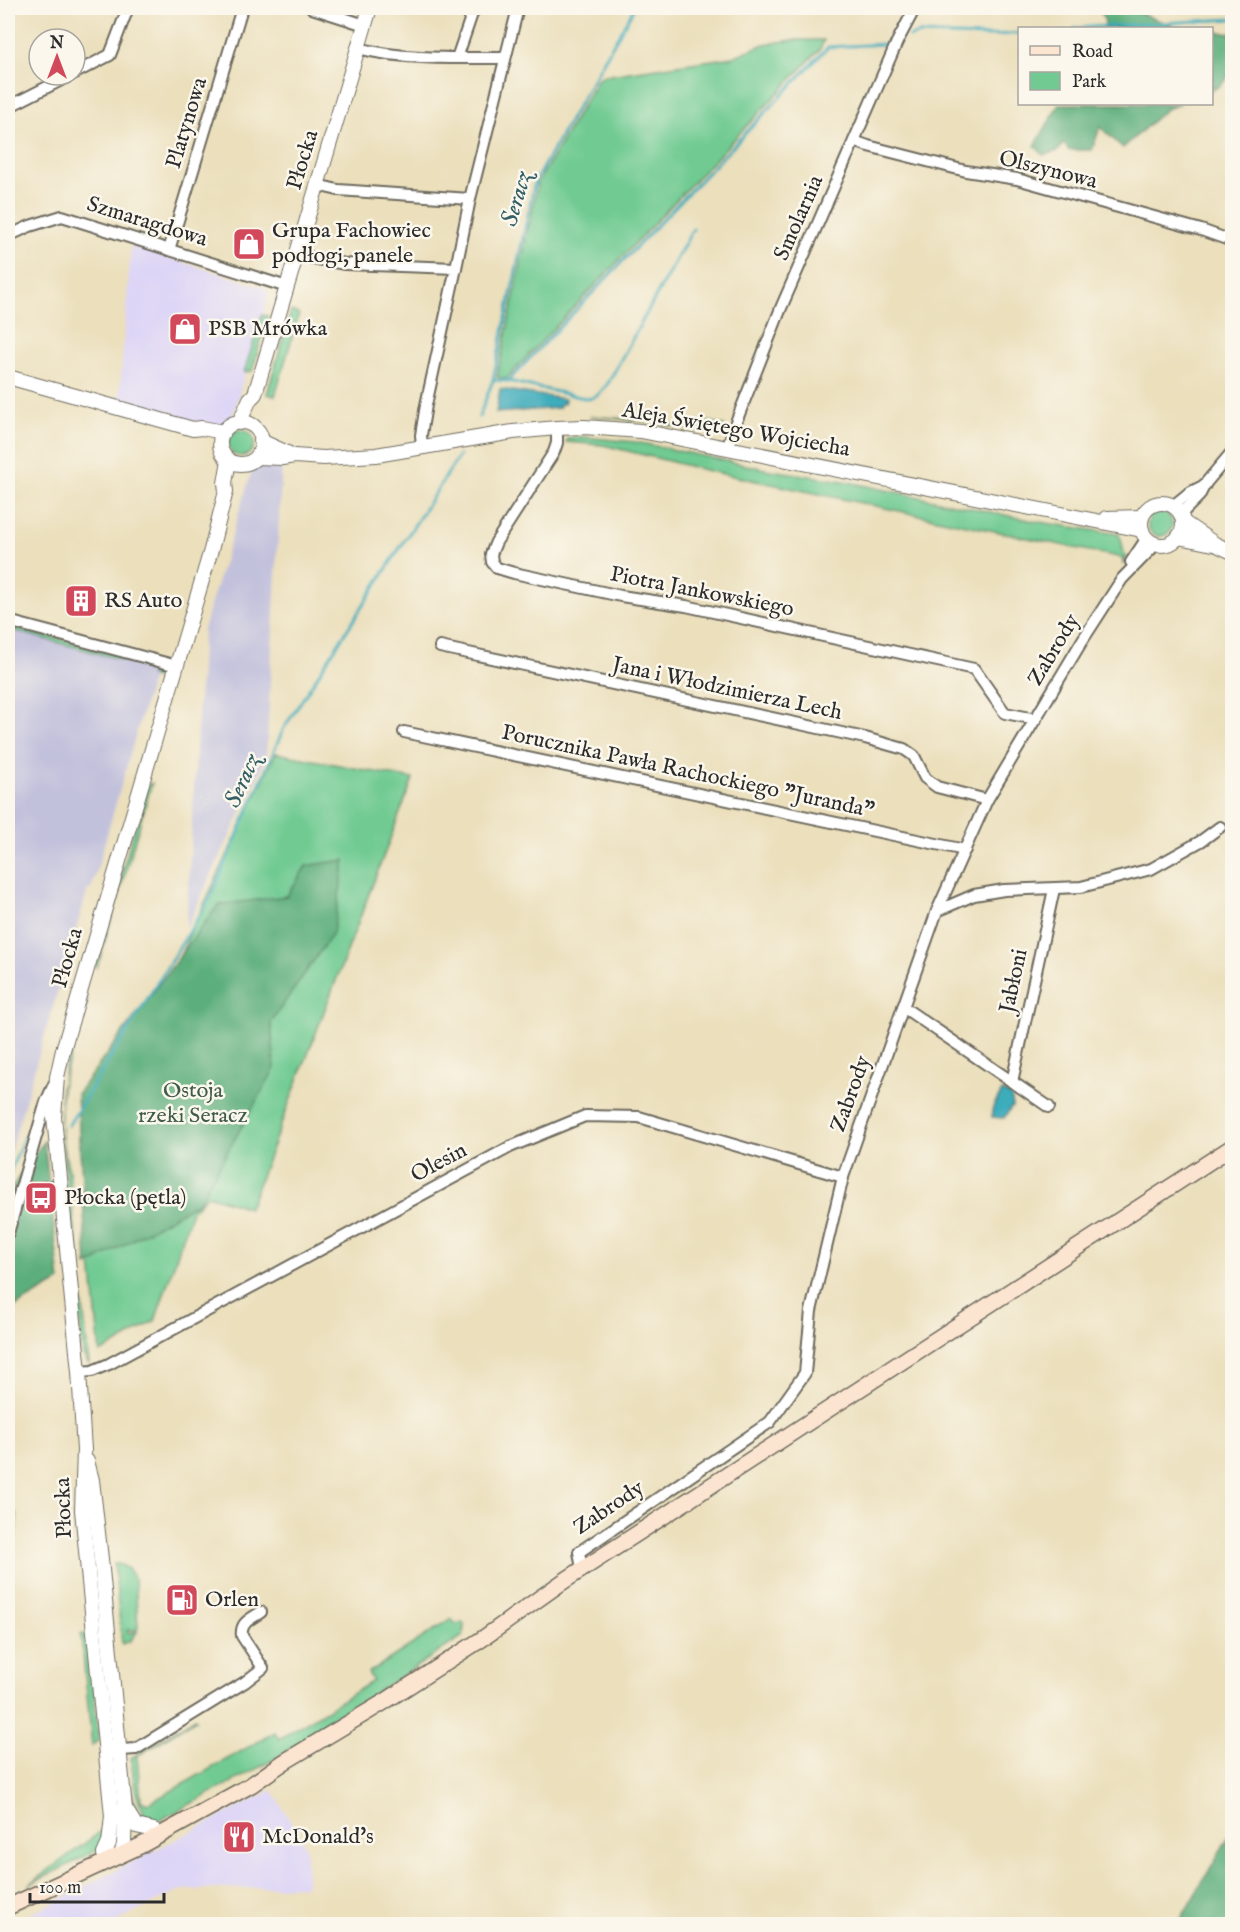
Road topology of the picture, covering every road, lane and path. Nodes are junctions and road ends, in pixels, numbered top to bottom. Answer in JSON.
{"nodes":[{"id":1,"x":128,"y":8,"type":"edge"},
{"id":2,"x":242,"y":8,"type":"edge"},
{"id":3,"x":312,"y":8,"type":"edge"},
{"id":4,"x":370,"y":8,"type":"edge"},
{"id":5,"x":474,"y":8,"type":"edge"},
{"id":6,"x":518,"y":8,"type":"edge"},
{"id":7,"x":915,"y":8,"type":"edge"},
{"id":8,"x":365,"y":25,"type":"junction"},
{"id":9,"x":358,"y":48,"type":"junction"},
{"id":10,"x":457,"y":58,"type":"junction"},
{"id":11,"x":504,"y":58,"type":"junction"},
{"id":12,"x":87,"y":67,"type":"edge"},
{"id":13,"x":47,"y":87,"type":"edge"},
{"id":14,"x":8,"y":107,"type":"edge"},
{"id":15,"x":854,"y":141,"type":"junction"},
{"id":16,"x":317,"y":185,"type":"junction"},
{"id":17,"x":470,"y":198,"type":"junction"},
{"id":18,"x":8,"y":236,"type":"edge"},
{"id":19,"x":1233,"y":241,"type":"edge"},
{"id":20,"x":169,"y":250,"type":"junction"},
{"id":21,"x":296,"y":255,"type":"junction"},
{"id":22,"x":456,"y":268,"type":"junction"},
{"id":23,"x":287,"y":287,"type":"junction"},
{"id":24,"x":8,"y":377,"type":"edge"},
{"id":25,"x":255,"y":394,"type":"junction"},
{"id":26,"x":239,"y":423,"type":"junction"},
{"id":27,"x":254,"y":427,"type":"junction"},
{"id":28,"x":557,"y":428,"type":"junction"},
{"id":29,"x":222,"y":438,"type":"junction"},
{"id":30,"x":261,"y":441,"type":"junction"},
{"id":31,"x":422,"y":447,"type":"junction"},
{"id":32,"x":728,"y":447,"type":"junction"},
{"id":33,"x":1233,"y":452,"type":"edge"},
{"id":34,"x":294,"y":456,"type":"junction"},
{"id":35,"x":257,"y":457,"type":"junction"},
{"id":36,"x":228,"y":460,"type":"junction"},
{"id":37,"x":243,"y":464,"type":"junction"},
{"id":38,"x":226,"y":491,"type":"junction"},
{"id":39,"x":1179,"y":514,"type":"junction"},
{"id":40,"x":1147,"y":532,"type":"junction"},
{"id":41,"x":1178,"y":537,"type":"junction"},
{"id":42,"x":1215,"y":544,"type":"junction"},
{"id":43,"x":1233,"y":552,"type":"edge"},
{"id":44,"x":8,"y":621,"type":"edge"},
{"id":45,"x":440,"y":647,"type":"dead end"},
{"id":46,"x":177,"y":666,"type":"junction"},
{"id":47,"x":1036,"y":719,"type":"junction"},
{"id":48,"x":404,"y":732,"type":"dead end"},
{"id":49,"x":987,"y":800,"type":"junction"},
{"id":50,"x":1220,"y":827,"type":"dead end"},
{"id":51,"x":965,"y":850,"type":"junction"},
{"id":52,"x":1054,"y":889,"type":"junction"},
{"id":53,"x":937,"y":911,"type":"junction"},
{"id":54,"x":903,"y":1007,"type":"junction"},
{"id":55,"x":57,"y":1077,"type":"junction"},
{"id":56,"x":1012,"y":1082,"type":"junction"},
{"id":57,"x":1048,"y":1107,"type":"dead end"},
{"id":58,"x":1233,"y":1147,"type":"edge"},
{"id":59,"x":843,"y":1177,"type":"junction"},
{"id":60,"x":61,"y":1185,"type":"junction"},
{"id":61,"x":20,"y":1191,"type":"junction"},
{"id":62,"x":8,"y":1233,"type":"edge"},
{"id":63,"x":79,"y":1372,"type":"junction"},
{"id":64,"x":84,"y":1450,"type":"junction"},
{"id":65,"x":101,"y":1559,"type":"junction"},
{"id":66,"x":87,"y":1564,"type":"junction"},
{"id":67,"x":582,"y":1569,"type":"junction"},
{"id":68,"x":261,"y":1612,"type":"dead end"},
{"id":69,"x":103,"y":1656,"type":"junction"},
{"id":70,"x":113,"y":1751,"type":"junction"},
{"id":71,"x":284,"y":1762,"type":"junction"},
{"id":72,"x":125,"y":1809,"type":"junction"},
{"id":73,"x":112,"y":1816,"type":"junction"},
{"id":74,"x":154,"y":1830,"type":"junction"},
{"id":75,"x":122,"y":1848,"type":"junction"},
{"id":76,"x":104,"y":1854,"type":"junction"},
{"id":77,"x":8,"y":1900,"type":"edge"},
{"id":78,"x":8,"y":1907,"type":"edge"}],
"edges":[{"from":1,"to":12,"type":"street"},
{"from":2,"to":20,"type":"street","name":"Platynowa"},
{"from":3,"to":8,"type":"street"},
{"from":4,"to":8,"type":"street","name":"Płocka"},
{"from":5,"to":10,"type":"street"},
{"from":6,"to":11,"type":"street"},
{"from":7,"to":15,"type":"street","name":"Smolarnia"},
{"from":8,"to":9,"type":"street","name":"Płocka"},
{"from":9,"to":10,"type":"street"},
{"from":9,"to":16,"type":"street","name":"Płocka"},
{"from":10,"to":11,"type":"street"},
{"from":11,"to":17,"type":"street"},
{"from":13,"to":14,"type":"street"},
{"from":15,"to":19,"type":"street","name":"Olszynowa"},
{"from":15,"to":32,"type":"street","name":"Smolarnia"},
{"from":16,"to":17,"type":"street"},
{"from":16,"to":21,"type":"street","name":"Płocka"},
{"from":17,"to":22,"type":"street"},
{"from":18,"to":20,"type":"street","name":"Szmaragdowa"},
{"from":20,"to":23,"type":"street","name":"Szmaragdowa"},
{"from":21,"to":22,"type":"street"},
{"from":21,"to":23,"type":"street","name":"Płocka"},
{"from":22,"to":31,"type":"street"},
{"from":23,"to":25,"type":"street","name":"Płocka"},
{"from":24,"to":29,"type":"street"},
{"from":25,"to":26,"type":"street","name":"Płocka"},
{"from":25,"to":27,"type":"street","name":"Płocka"},
{"from":26,"to":27,"type":"street"},
{"from":26,"to":29,"type":"street"},
{"from":27,"to":30,"type":"street"},
{"from":28,"to":31,"type":"street","name":"Aleja Świętego Wojciecha"},
{"from":28,"to":32,"type":"street","name":"Aleja Świętego Wojciecha"},
{"from":28,"to":47,"type":"street","name":"Piotra Jankowskiego"},
{"from":29,"to":36,"type":"street"},
{"from":30,"to":34,"type":"street","name":"Aleja Świętego Wojciecha"},
{"from":30,"to":35,"type":"street"},
{"from":31,"to":34,"type":"street","name":"Aleja Świętego Wojciecha"},
{"from":32,"to":40,"type":"street","name":"Aleja Świętego Wojciecha"},
{"from":33,"to":39,"type":"street"},
{"from":34,"to":35,"type":"street","name":"Aleja Świętego Wojciecha"},
{"from":35,"to":37,"type":"street"},
{"from":36,"to":37,"type":"street"},
{"from":36,"to":38,"type":"street","name":"Płocka"},
{"from":37,"to":38,"type":"street","name":"Płocka"},
{"from":38,"to":46,"type":"street","name":"Płocka"},
{"from":39,"to":40,"type":"street"},
{"from":39,"to":41,"type":"street"},
{"from":39,"to":42,"type":"street"},
{"from":40,"to":41,"type":"street"},
{"from":40,"to":47,"type":"street","name":"Zabrody"},
{"from":41,"to":42,"type":"street"},
{"from":42,"to":43,"type":"street"},
{"from":44,"to":46,"type":"street"},
{"from":45,"to":49,"type":"street","name":"Jana i Włodzimierza Lech"},
{"from":46,"to":55,"type":"street","name":"Płocka"},
{"from":47,"to":49,"type":"street","name":"Zabrody"},
{"from":48,"to":51,"type":"street","name":"Porucznika Pawła Rachockiego \"Juranda\""},
{"from":49,"to":51,"type":"street","name":"Zabrody"},
{"from":50,"to":52,"type":"street"},
{"from":51,"to":53,"type":"street","name":"Zabrody"},
{"from":52,"to":53,"type":"street"},
{"from":52,"to":56,"type":"street","name":"Jabłoni"},
{"from":53,"to":54,"type":"street","name":"Zabrody"},
{"from":54,"to":56,"type":"street"},
{"from":54,"to":59,"type":"street","name":"Zabrody"},
{"from":55,"to":60,"type":"street","name":"Płocka"},
{"from":55,"to":61,"type":"street"},
{"from":56,"to":57,"type":"street"},
{"from":58,"to":67,"type":"main road"},
{"from":59,"to":63,"type":"street","name":"Olesin"},
{"from":59,"to":67,"type":"street","name":"Zabrody"},
{"from":60,"to":61,"type":"street"},
{"from":60,"to":63,"type":"street","name":"Płocka"},
{"from":61,"to":62,"type":"street"},
{"from":63,"to":64,"type":"street","name":"Płocka"},
{"from":64,"to":65,"type":"street","name":"Płocka"},
{"from":64,"to":66,"type":"street","name":"Płocka"},
{"from":65,"to":66,"type":"street","name":"Płocka"},
{"from":65,"to":69,"type":"street","name":"Płocka"},
{"from":66,"to":69,"type":"street","name":"Płocka"},
{"from":67,"to":71,"type":"main road"},
{"from":68,"to":70,"type":"street"},
{"from":69,"to":70,"type":"street","name":"Płocka"},
{"from":70,"to":72,"type":"street","name":"Płocka"},
{"from":70,"to":73,"type":"street","name":"Płocka"},
{"from":71,"to":74,"type":"main road"},
{"from":71,"to":75,"type":"main road"},
{"from":72,"to":74,"type":"street"},
{"from":72,"to":75,"type":"street","name":"Płocka"},
{"from":73,"to":75,"type":"street","name":"Płocka"},
{"from":73,"to":76,"type":"street","name":"Płocka"},
{"from":74,"to":75,"type":"main road"},
{"from":75,"to":76,"type":"main road"},
{"from":75,"to":78,"type":"main road"},
{"from":76,"to":77,"type":"main road"}]}
